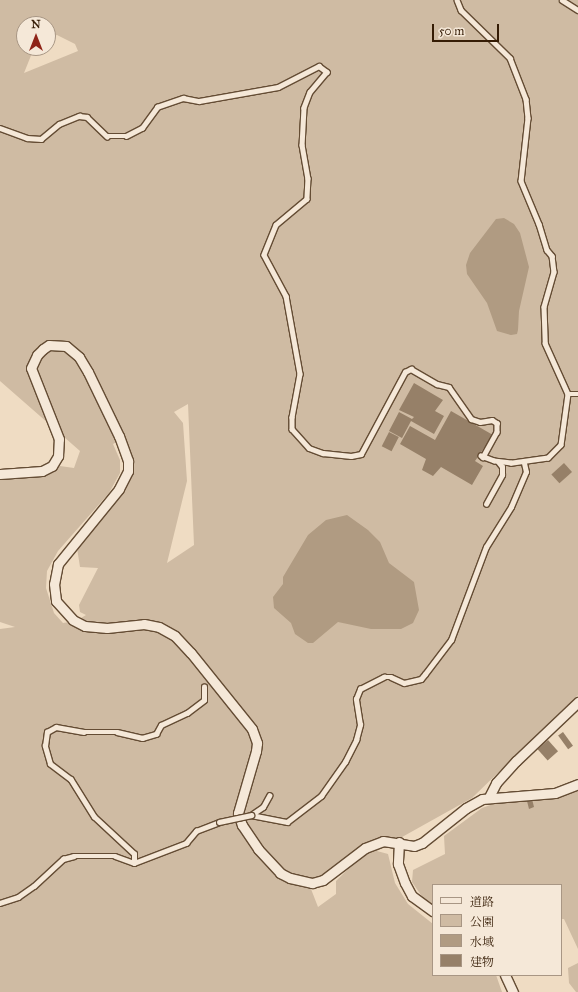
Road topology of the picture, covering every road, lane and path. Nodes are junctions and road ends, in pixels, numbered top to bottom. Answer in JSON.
{"nodes":[{"id":1,"x":457,"y":0,"type":"edge"},
{"id":2,"x":562,"y":0,"type":"edge"},
{"id":3,"x":578,"y":10,"type":"edge"},
{"id":4,"x":0,"y":128,"type":"edge"},
{"id":5,"x":568,"y":394,"type":"junction"},
{"id":6,"x":578,"y":394,"type":"edge"},
{"id":7,"x":498,"y":462,"type":"junction"},
{"id":8,"x":524,"y":463,"type":"junction"},
{"id":9,"x":0,"y":474,"type":"edge"},
{"id":10,"x":486,"y":504,"type":"dead end"},
{"id":11,"x":204,"y":688,"type":"dead end"},
{"id":12,"x":578,"y":702,"type":"edge"},
{"id":13,"x":578,"y":784,"type":"edge"},
{"id":14,"x":269,"y":796,"type":"dead end"},
{"id":15,"x":489,"y":797,"type":"junction"},
{"id":16,"x":251,"y":815,"type":"junction"},
{"id":17,"x":399,"y":842,"type":"junction"},
{"id":18,"x":134,"y":863,"type":"junction"},
{"id":19,"x":0,"y":903,"type":"edge"},
{"id":20,"x":432,"y":910,"type":"edge"},
{"id":21,"x":505,"y":976,"type":"edge"},
{"id":22,"x":512,"y":992,"type":"edge"}],
"edges":[{"from":1,"to":5,"type":"lane"},
{"from":2,"to":3,"type":"lane"},
{"from":4,"to":7,"type":"lane"},
{"from":5,"to":6,"type":"lane"},
{"from":5,"to":8,"type":"lane"},
{"from":7,"to":8,"type":"lane"},
{"from":7,"to":10,"type":"lane"},
{"from":8,"to":16,"type":"lane"},
{"from":9,"to":17,"type":"street"},
{"from":11,"to":18,"type":"lane"},
{"from":12,"to":15,"type":"street"},
{"from":13,"to":15,"type":"street"},
{"from":14,"to":16,"type":"lane"},
{"from":15,"to":17,"type":"street"},
{"from":16,"to":18,"type":"lane","bridge":true},
{"from":17,"to":20,"type":"street"},
{"from":18,"to":19,"type":"lane"},
{"from":21,"to":22,"type":"street"}]}
